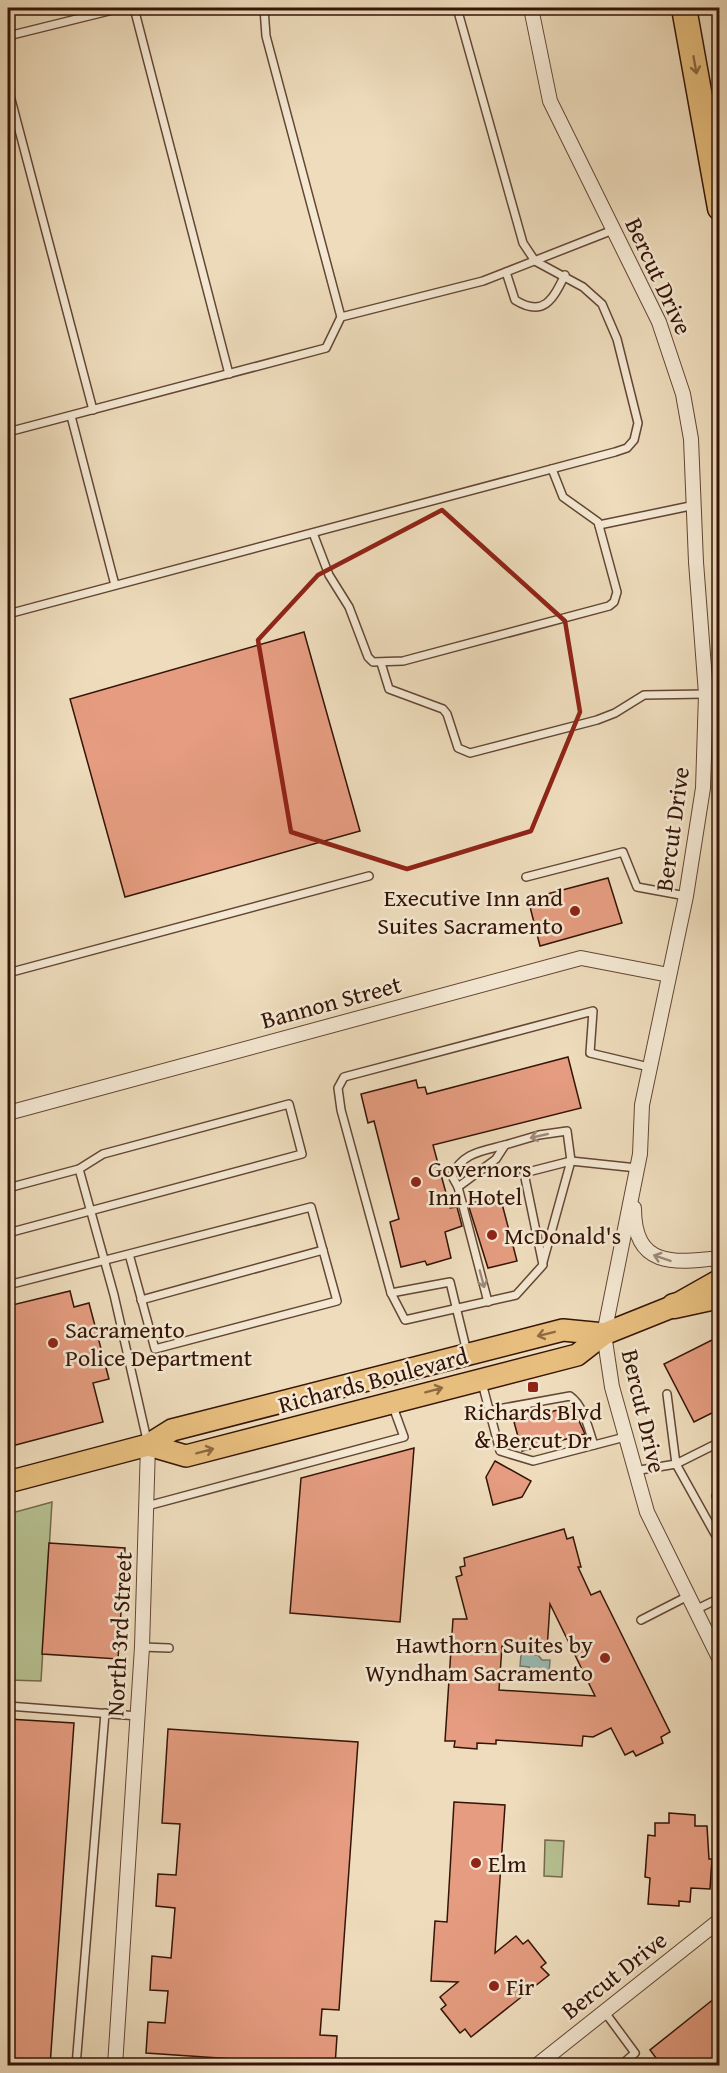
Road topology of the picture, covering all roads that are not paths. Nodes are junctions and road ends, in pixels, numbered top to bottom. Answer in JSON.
{"nodes":[{"id":1,"x":121,"y":8,"type":"edge"},
{"id":2,"x":134,"y":8,"type":"edge"},
{"id":3,"x":264,"y":8,"type":"edge"},
{"id":4,"x":457,"y":8,"type":"edge"},
{"id":5,"x":531,"y":8,"type":"edge"},
{"id":6,"x":684,"y":8,"type":"edge"},
{"id":7,"x":8,"y":36,"type":"edge"},
{"id":8,"x":8,"y":88,"type":"edge"},
{"id":9,"x":720,"y":207,"type":"edge"},
{"id":10,"x":613,"y":230,"type":"junction"},
{"id":11,"x":535,"y":261,"type":"junction"},
{"id":12,"x":507,"y":272,"type":"junction"},
{"id":13,"x":565,"y":275,"type":"junction"},
{"id":14,"x":341,"y":317,"type":"junction"},
{"id":15,"x":229,"y":374,"type":"junction"},
{"id":16,"x":93,"y":410,"type":"junction"},
{"id":17,"x":71,"y":416,"type":"junction"},
{"id":18,"x":8,"y":432,"type":"edge"},
{"id":19,"x":552,"y":469,"type":"junction"},
{"id":20,"x":694,"y":505,"type":"junction"},
{"id":21,"x":599,"y":525,"type":"junction"},
{"id":22,"x":313,"y":533,"type":"junction"},
{"id":23,"x":115,"y":585,"type":"junction"},
{"id":24,"x":8,"y":614,"type":"edge"},
{"id":25,"x":381,"y":663,"type":"junction"},
{"id":26,"x":706,"y":694,"type":"junction"},
{"id":27,"x":369,"y":876,"type":"dead end"},
{"id":28,"x":526,"y":877,"type":"dead end"},
{"id":29,"x":686,"y":896,"type":"junction"},
{"id":30,"x":8,"y":973,"type":"edge"},
{"id":31,"x":669,"y":975,"type":"junction"},
{"id":32,"x":649,"y":1067,"type":"junction"},
{"id":33,"x":8,"y":1113,"type":"edge"},
{"id":34,"x":505,"y":1145,"type":"junction"},
{"id":35,"x":571,"y":1161,"type":"junction"},
{"id":36,"x":637,"y":1168,"type":"junction"},
{"id":37,"x":79,"y":1170,"type":"junction"},
{"id":38,"x":634,"y":1184,"type":"junction"},
{"id":39,"x":458,"y":1187,"type":"junction"},
{"id":40,"x":8,"y":1188,"type":"edge"},
{"id":41,"x":91,"y":1211,"type":"junction"},
{"id":42,"x":8,"y":1233,"type":"edge"},
{"id":43,"x":323,"y":1250,"type":"junction"},
{"id":44,"x":129,"y":1254,"type":"junction"},
{"id":45,"x":720,"y":1258,"type":"edge"},
{"id":46,"x":104,"y":1259,"type":"junction"},
{"id":47,"x":543,"y":1265,"type":"junction"},
{"id":48,"x":720,"y":1280,"type":"edge"},
{"id":49,"x":8,"y":1285,"type":"edge"},
{"id":50,"x":391,"y":1293,"type":"junction"},
{"id":51,"x":720,"y":1296,"type":"edge"},
{"id":52,"x":141,"y":1299,"type":"junction"},
{"id":53,"x":488,"y":1302,"type":"junction"},
{"id":54,"x":674,"y":1306,"type":"junction"},
{"id":55,"x":457,"y":1309,"type":"junction"},
{"id":56,"x":604,"y":1334,"type":"junction"},
{"id":57,"x":468,"y":1353,"type":"junction"},
{"id":58,"x":481,"y":1378,"type":"junction"},
{"id":59,"x":667,"y":1394,"type":"dead end"},
{"id":60,"x":391,"y":1401,"type":"junction"},
{"id":61,"x":487,"y":1411,"type":"junction"},
{"id":62,"x":625,"y":1437,"type":"junction"},
{"id":63,"x":720,"y":1442,"type":"edge"},
{"id":64,"x":148,"y":1445,"type":"junction"},
{"id":65,"x":594,"y":1445,"type":"junction"},
{"id":66,"x":676,"y":1464,"type":"junction"},
{"id":67,"x":634,"y":1471,"type":"junction"},
{"id":68,"x":8,"y":1482,"type":"edge"},
{"id":69,"x":147,"y":1506,"type":"junction"},
{"id":70,"x":720,"y":1543,"type":"edge"},
{"id":71,"x":688,"y":1596,"type":"junction"},
{"id":72,"x":720,"y":1598,"type":"edge"},
{"id":73,"x":694,"y":1610,"type":"junction"},
{"id":74,"x":641,"y":1620,"type":"dead end"},
{"id":75,"x":142,"y":1647,"type":"junction"},
{"id":76,"x":169,"y":1648,"type":"dead end"},
{"id":77,"x":720,"y":1660,"type":"edge"},
{"id":78,"x":8,"y":1706,"type":"edge"},
{"id":79,"x":105,"y":1713,"type":"junction"},
{"id":80,"x":138,"y":1716,"type":"junction"},
{"id":81,"x":720,"y":1920,"type":"edge"},
{"id":82,"x":604,"y":2011,"type":"junction"},
{"id":83,"x":76,"y":2066,"type":"edge"},
{"id":84,"x":115,"y":2066,"type":"edge"},
{"id":85,"x":536,"y":2066,"type":"edge"},
{"id":86,"x":620,"y":2066,"type":"edge"}],
"edges":[{"from":1,"to":7,"type":"lane"},
{"from":2,"to":15,"type":"lane"},
{"from":3,"to":14,"type":"lane"},
{"from":4,"to":11,"type":"lane"},
{"from":5,"to":10,"type":"street","name":"Bercut Drive"},
{"from":6,"to":9,"type":"highway","one_way":true},
{"from":8,"to":16,"type":"lane"},
{"from":10,"to":11,"type":"lane"},
{"from":10,"to":20,"type":"street","name":"Bercut Drive"},
{"from":11,"to":12,"type":"lane"},
{"from":11,"to":13,"type":"lane"},
{"from":12,"to":13,"type":"lane"},
{"from":12,"to":14,"type":"lane"},
{"from":13,"to":19,"type":"lane"},
{"from":14,"to":15,"type":"lane"},
{"from":15,"to":16,"type":"lane"},
{"from":16,"to":17,"type":"lane"},
{"from":17,"to":18,"type":"lane"},
{"from":17,"to":23,"type":"lane"},
{"from":19,"to":21,"type":"lane"},
{"from":19,"to":22,"type":"lane"},
{"from":20,"to":21,"type":"lane"},
{"from":20,"to":26,"type":"street","name":"Bercut Drive"},
{"from":21,"to":25,"type":"lane"},
{"from":22,"to":23,"type":"lane"},
{"from":22,"to":25,"type":"lane"},
{"from":23,"to":24,"type":"lane"},
{"from":25,"to":26,"type":"lane"},
{"from":26,"to":29,"type":"street","name":"Bercut Drive"},
{"from":27,"to":30,"type":"lane"},
{"from":28,"to":29,"type":"lane"},
{"from":29,"to":31,"type":"street","name":"Bercut Drive"},
{"from":31,"to":32,"type":"street","name":"Bercut Drive"},
{"from":31,"to":33,"type":"street","name":"Bannon Street"},
{"from":32,"to":36,"type":"street","name":"Bercut Drive"},
{"from":32,"to":50,"type":"lane"},
{"from":35,"to":34,"type":"lane","one_way":true},
{"from":34,"to":39,"type":"lane"},
{"from":34,"to":39,"type":"lane"},
{"from":35,"to":36,"type":"lane"},
{"from":35,"to":47,"type":"lane"},
{"from":35,"to":47,"type":"lane"},
{"from":36,"to":38,"type":"street","name":"Bercut Drive"},
{"from":37,"to":40,"type":"lane"},
{"from":37,"to":41,"type":"lane","name":"North 3rd Street"},
{"from":37,"to":41,"type":"lane"},
{"from":45,"to":38,"type":"street","one_way":true},
{"from":38,"to":56,"type":"street","name":"Bercut Drive"},
{"from":39,"to":53,"type":"lane","one_way":true},
{"from":41,"to":42,"type":"lane"},
{"from":41,"to":46,"type":"lane","name":"North 3rd Street"},
{"from":43,"to":44,"type":"lane"},
{"from":43,"to":52,"type":"lane"},
{"from":43,"to":52,"type":"lane"},
{"from":44,"to":46,"type":"lane"},
{"from":44,"to":52,"type":"lane"},
{"from":46,"to":49,"type":"lane"},
{"from":46,"to":64,"type":"lane","name":"North 3rd Street"},
{"from":47,"to":53,"type":"lane"},
{"from":48,"to":54,"type":"main road","name":"Richards Boulevard"},
{"from":50,"to":55,"type":"lane"},
{"from":50,"to":55,"type":"lane"},
{"from":51,"to":54,"type":"highway"},
{"from":53,"to":55,"type":"lane"},
{"from":54,"to":56,"type":"main road","name":"Richards Boulevard"},
{"from":55,"to":57,"type":"lane"},
{"from":56,"to":57,"type":"main road","name":"Richards Boulevard","one_way":true},
{"from":56,"to":58,"type":"main road","name":"Richards Boulevard"},
{"from":56,"to":62,"type":"street","name":"Bercut Drive"},
{"from":57,"to":64,"type":"main road","name":"Richards Boulevard"},
{"from":60,"to":58,"type":"main road","name":"Richards Boulevard","one_way":true},
{"from":58,"to":61,"type":"lane"},
{"from":59,"to":66,"type":"lane"},
{"from":64,"to":60,"type":"main road","name":"Richards Boulevard","one_way":true},
{"from":60,"to":69,"type":"lane"},
{"from":61,"to":65,"type":"lane"},
{"from":61,"to":65,"type":"lane"},
{"from":62,"to":65,"type":"lane"},
{"from":62,"to":67,"type":"street","name":"Bercut Drive"},
{"from":63,"to":66,"type":"lane"},
{"from":64,"to":68,"type":"main road","name":"Richards Boulevard"},
{"from":64,"to":69,"type":"street","name":"North 3rd Street"},
{"from":66,"to":67,"type":"lane"},
{"from":66,"to":70,"type":"lane"},
{"from":67,"to":71,"type":"street","name":"Bercut Drive"},
{"from":69,"to":75,"type":"street","name":"North 3rd Street"},
{"from":71,"to":73,"type":"street","name":"Bercut Drive"},
{"from":71,"to":74,"type":"lane"},
{"from":72,"to":73,"type":"lane"},
{"from":73,"to":77,"type":"street","name":"Bercut Drive"},
{"from":75,"to":76,"type":"lane"},
{"from":75,"to":80,"type":"street","name":"North 3rd Street"},
{"from":78,"to":79,"type":"lane"},
{"from":79,"to":80,"type":"lane"},
{"from":79,"to":83,"type":"lane"},
{"from":80,"to":84,"type":"street","name":"North 3rd Street"},
{"from":81,"to":82,"type":"street","name":"Bercut Drive"},
{"from":82,"to":85,"type":"street","name":"Bercut Drive"},
{"from":82,"to":86,"type":"lane"}]}
